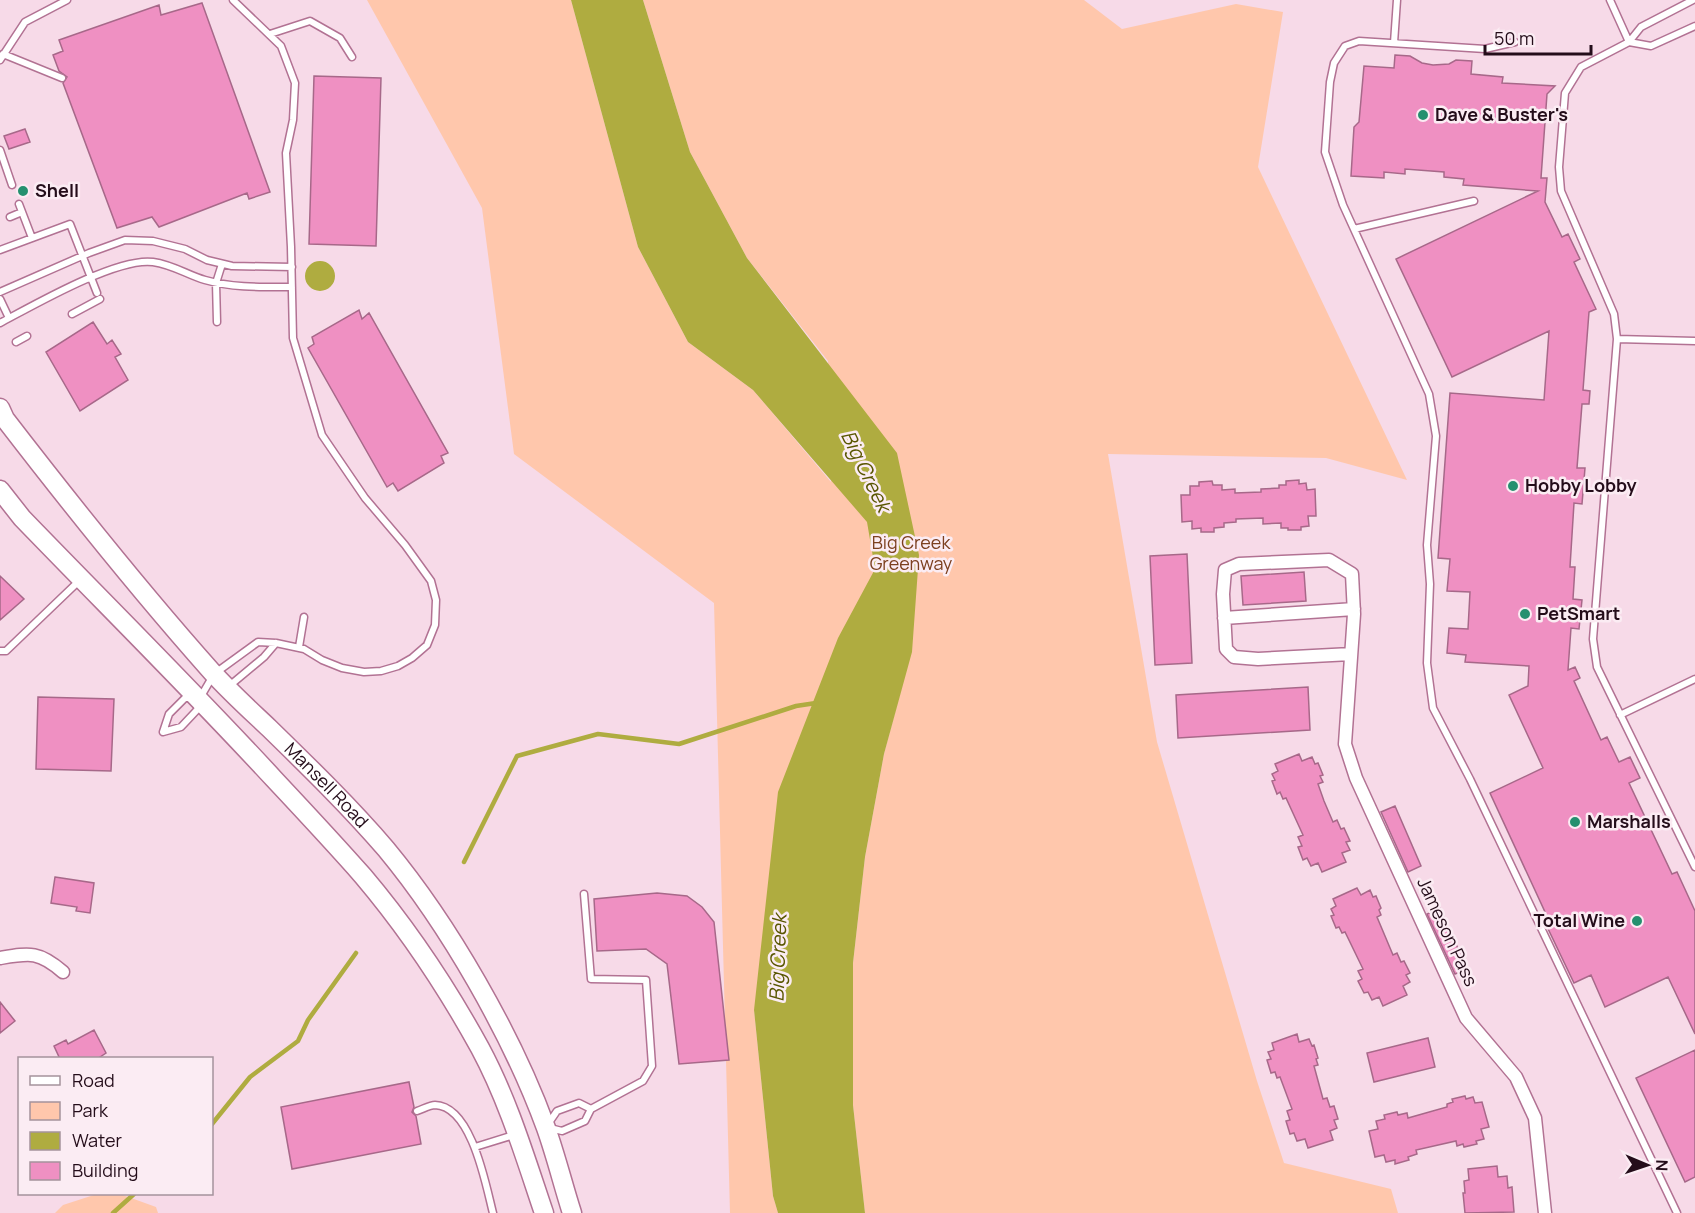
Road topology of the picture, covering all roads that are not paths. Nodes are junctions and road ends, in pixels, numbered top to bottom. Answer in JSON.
{"nodes":[{"id":1,"x":67,"y":0,"type":"edge"},
{"id":2,"x":233,"y":0,"type":"edge"},
{"id":3,"x":1397,"y":0,"type":"edge"},
{"id":4,"x":1610,"y":0,"type":"edge"},
{"id":5,"x":1693,"y":0,"type":"edge"},
{"id":6,"x":1695,"y":26,"type":"edge"},
{"id":7,"x":270,"y":34,"type":"junction"},
{"id":8,"x":1515,"y":42,"type":"dead end"},
{"id":9,"x":1629,"y":42,"type":"junction"},
{"id":10,"x":1394,"y":43,"type":"junction"},
{"id":11,"x":2,"y":57,"type":"edge"},
{"id":12,"x":352,"y":57,"type":"dead end"},
{"id":13,"x":62,"y":78,"type":"dead end"},
{"id":14,"x":0,"y":150,"type":"edge"},
{"id":15,"x":8,"y":174,"type":"junction"},
{"id":16,"x":0,"y":177,"type":"edge"},
{"id":17,"x":12,"y":185,"type":"dead end"},
{"id":18,"x":1474,"y":201,"type":"dead end"},
{"id":19,"x":19,"y":204,"type":"dead end"},
{"id":20,"x":22,"y":212,"type":"junction"},
{"id":21,"x":10,"y":217,"type":"dead end"},
{"id":22,"x":1354,"y":229,"type":"junction"},
{"id":23,"x":32,"y":238,"type":"junction"},
{"id":24,"x":0,"y":250,"type":"edge"},
{"id":25,"x":84,"y":255,"type":"junction"},
{"id":26,"x":222,"y":264,"type":"junction"},
{"id":27,"x":292,"y":267,"type":"junction"},
{"id":28,"x":91,"y":277,"type":"junction"},
{"id":29,"x":216,"y":283,"type":"junction"},
{"id":30,"x":292,"y":287,"type":"junction"},
{"id":31,"x":0,"y":292,"type":"edge"},
{"id":32,"x":0,"y":299,"type":"edge"},
{"id":33,"x":72,"y":314,"type":"dead end"},
{"id":34,"x":9,"y":318,"type":"junction"},
{"id":35,"x":217,"y":322,"type":"dead end"},
{"id":36,"x":0,"y":323,"type":"edge"},
{"id":37,"x":27,"y":336,"type":"dead end"},
{"id":38,"x":1617,"y":339,"type":"junction"},
{"id":39,"x":1695,"y":341,"type":"edge"},
{"id":40,"x":16,"y":342,"type":"dead end"},
{"id":41,"x":0,"y":408,"type":"edge"},
{"id":42,"x":0,"y":490,"type":"edge"},
{"id":43,"x":81,"y":579,"type":"junction"},
{"id":44,"x":1354,"y":609,"type":"junction"},
{"id":45,"x":304,"y":617,"type":"dead end"},
{"id":46,"x":1224,"y":618,"type":"junction"},
{"id":47,"x":276,"y":642,"type":"junction"},
{"id":48,"x":299,"y":647,"type":"junction"},
{"id":49,"x":0,"y":651,"type":"edge"},
{"id":50,"x":1351,"y":654,"type":"junction"},
{"id":51,"x":1695,"y":679,"type":"edge"},
{"id":52,"x":220,"y":681,"type":"junction"},
{"id":53,"x":200,"y":698,"type":"junction"},
{"id":54,"x":1620,"y":715,"type":"junction"},
{"id":55,"x":1695,"y":867,"type":"edge"},
{"id":56,"x":584,"y":894,"type":"dead end"},
{"id":57,"x":0,"y":958,"type":"edge"},
{"id":58,"x":63,"y":972,"type":"dead end"},
{"id":59,"x":591,"y":1109,"type":"junction"},
{"id":60,"x":417,"y":1111,"type":"dead end"},
{"id":61,"x":546,"y":1127,"type":"junction"},
{"id":62,"x":518,"y":1134,"type":"junction"},
{"id":63,"x":475,"y":1147,"type":"junction"},
{"id":64,"x":493,"y":1213,"type":"edge"},
{"id":65,"x":544,"y":1213,"type":"edge"},
{"id":66,"x":572,"y":1213,"type":"edge"},
{"id":67,"x":1545,"y":1213,"type":"edge"},
{"id":68,"x":1677,"y":1213,"type":"edge"}],
"edges":[{"from":1,"to":11,"type":"lane"},
{"from":2,"to":7,"type":"lane"},
{"from":3,"to":10,"type":"lane"},
{"from":4,"to":9,"type":"lane"},
{"from":5,"to":9,"type":"lane"},
{"from":6,"to":9,"type":"lane"},
{"from":7,"to":12,"type":"lane"},
{"from":7,"to":27,"type":"lane"},
{"from":8,"to":10,"type":"lane"},
{"from":9,"to":38,"type":"lane"},
{"from":10,"to":22,"type":"lane"},
{"from":11,"to":13,"type":"lane"},
{"from":14,"to":15,"type":"lane"},
{"from":15,"to":16,"type":"lane"},
{"from":15,"to":17,"type":"lane"},
{"from":18,"to":22,"type":"lane"},
{"from":19,"to":20,"type":"lane"},
{"from":20,"to":21,"type":"lane"},
{"from":20,"to":23,"type":"lane"},
{"from":22,"to":68,"type":"lane"},
{"from":23,"to":24,"type":"lane"},
{"from":23,"to":25,"type":"lane"},
{"from":25,"to":26,"type":"lane"},
{"from":25,"to":28,"type":"lane"},
{"from":25,"to":31,"type":"lane"},
{"from":26,"to":27,"type":"lane"},
{"from":26,"to":29,"type":"lane"},
{"from":27,"to":30,"type":"lane"},
{"from":28,"to":29,"type":"lane"},
{"from":28,"to":33,"type":"lane"},
{"from":28,"to":34,"type":"lane"},
{"from":29,"to":30,"type":"lane"},
{"from":29,"to":35,"type":"lane"},
{"from":30,"to":48,"type":"lane"},
{"from":32,"to":34,"type":"lane"},
{"from":34,"to":36,"type":"lane"},
{"from":37,"to":40,"type":"lane"},
{"from":38,"to":39,"type":"lane"},
{"from":38,"to":54,"type":"lane"},
{"from":41,"to":52,"type":"main road","name":"Mansell Road"},
{"from":42,"to":43,"type":"main road","name":"Mansell Road"},
{"from":43,"to":49,"type":"lane"},
{"from":43,"to":53,"type":"main road","name":"Mansell Road"},
{"from":44,"to":46,"type":"street"},
{"from":44,"to":46,"type":"street","name":"Jameson Pass"},
{"from":44,"to":50,"type":"street","name":"Jameson Pass"},
{"from":45,"to":48,"type":"lane"},
{"from":46,"to":50,"type":"street","name":"Jameson Pass"},
{"from":47,"to":48,"type":"lane"},
{"from":47,"to":52,"type":"lane"},
{"from":47,"to":52,"type":"lane"},
{"from":50,"to":67,"type":"street","name":"Jameson Pass"},
{"from":51,"to":54,"type":"lane"},
{"from":52,"to":53,"type":"lane"},
{"from":52,"to":61,"type":"main road","name":"Mansell Road"},
{"from":53,"to":53,"type":"lane"},
{"from":53,"to":62,"type":"main road","name":"Mansell Road"},
{"from":54,"to":55,"type":"lane"},
{"from":56,"to":59,"type":"lane"},
{"from":57,"to":58,"type":"street"},
{"from":59,"to":61,"type":"lane"},
{"from":59,"to":61,"type":"lane"},
{"from":60,"to":63,"type":"lane"},
{"from":61,"to":62,"type":"main road"},
{"from":61,"to":66,"type":"main road","name":"Mansell Road"},
{"from":62,"to":63,"type":"lane"},
{"from":62,"to":65,"type":"main road","name":"Mansell Road"},
{"from":63,"to":64,"type":"lane"}]}
